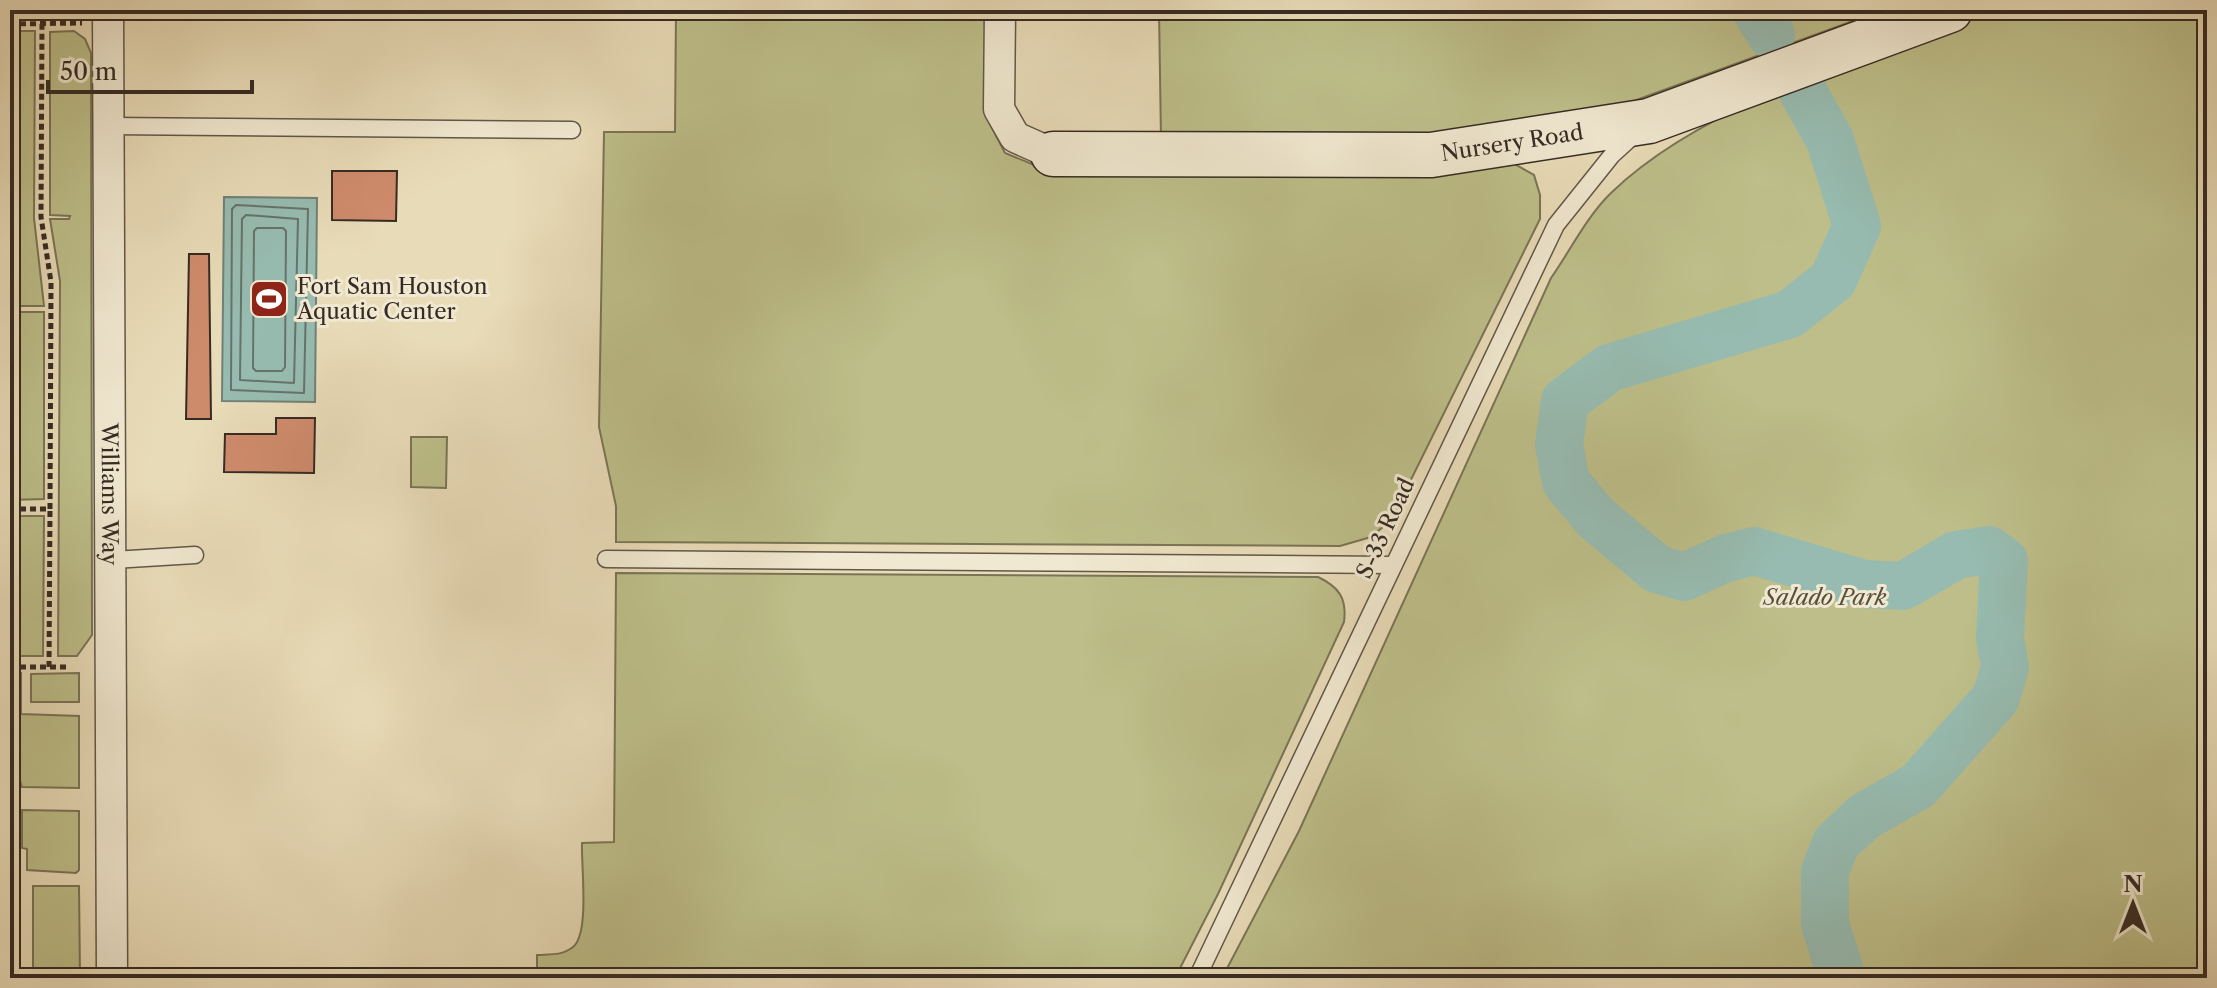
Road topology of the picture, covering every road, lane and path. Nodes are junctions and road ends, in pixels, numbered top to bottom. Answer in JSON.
{"nodes":[{"id":1,"x":1000,"y":10,"type":"edge"},
{"id":2,"x":1950,"y":10,"type":"edge"},
{"id":3,"x":98,"y":16,"type":"edge"},
{"id":4,"x":10,"y":24,"type":"edge"},
{"id":5,"x":42,"y":24,"type":"junction"},
{"id":6,"x":1649,"y":121,"type":"junction"},
{"id":7,"x":109,"y":126,"type":"junction"},
{"id":8,"x":572,"y":130,"type":"dead end"},
{"id":9,"x":1053,"y":154,"type":"joint"},
{"id":10,"x":10,"y":509,"type":"edge"},
{"id":11,"x":50,"y":509,"type":"junction"},
{"id":12,"x":195,"y":555,"type":"dead end"},
{"id":13,"x":606,"y":559,"type":"dead end"},
{"id":14,"x":113,"y":560,"type":"junction"},
{"id":15,"x":1392,"y":565,"type":"junction"},
{"id":16,"x":10,"y":667,"type":"edge"},
{"id":17,"x":49,"y":667,"type":"junction"},
{"id":18,"x":69,"y":667,"type":"dead end"},
{"id":19,"x":112,"y":978,"type":"edge"},
{"id":20,"x":1197,"y":978,"type":"edge"}],
"edges":[{"from":1,"to":9,"type":"street"},
{"from":2,"to":6,"type":"street","name":"Nursery Road"},
{"from":3,"to":5,"type":"path"},
{"from":3,"to":7,"type":"street","name":"Williams Way"},
{"from":4,"to":5,"type":"path"},
{"from":5,"to":11,"type":"path"},
{"from":6,"to":9,"type":"street","name":"Nursery Road"},
{"from":6,"to":15,"type":"lane","name":"S-33 Road"},
{"from":7,"to":8,"type":"lane"},
{"from":7,"to":14,"type":"street","name":"Williams Way"},
{"from":10,"to":11,"type":"path"},
{"from":11,"to":17,"type":"path"},
{"from":12,"to":14,"type":"lane"},
{"from":13,"to":15,"type":"lane"},
{"from":14,"to":19,"type":"street","name":"Williams Way"},
{"from":15,"to":20,"type":"lane","name":"S-33 Road"},
{"from":16,"to":17,"type":"path"},
{"from":17,"to":18,"type":"path"}]}
